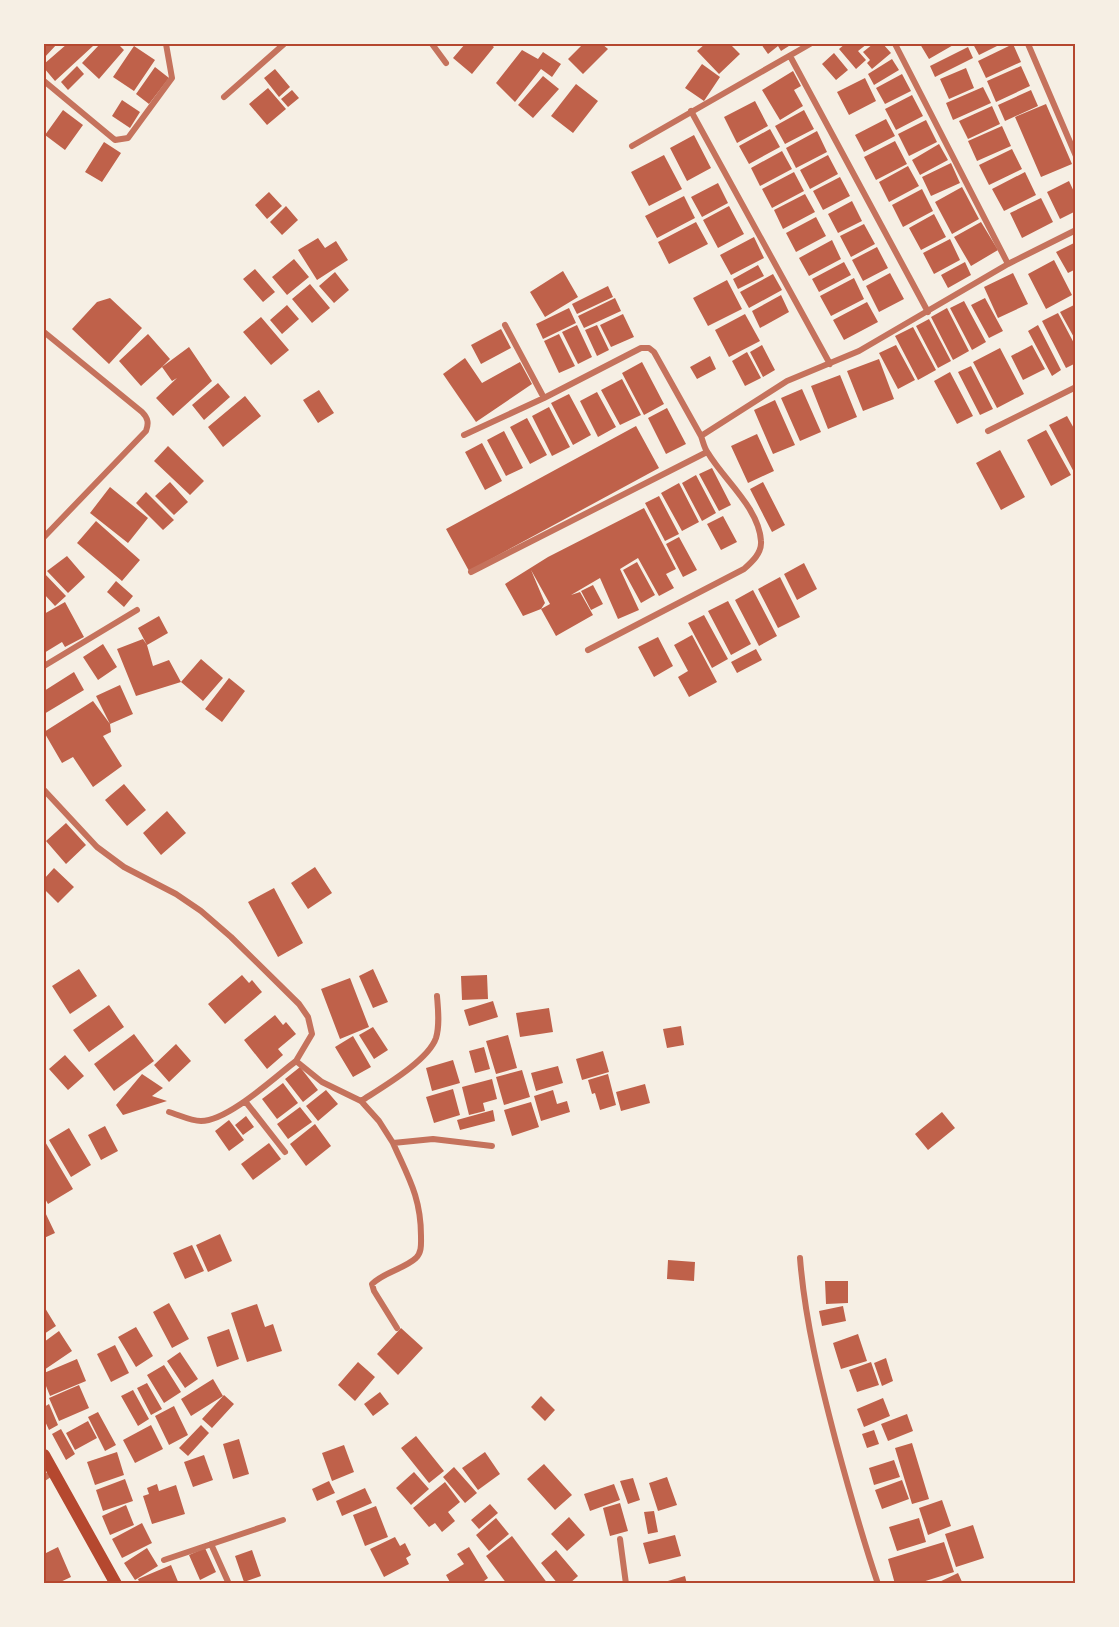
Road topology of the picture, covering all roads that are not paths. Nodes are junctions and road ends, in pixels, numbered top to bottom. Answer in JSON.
{"nodes":[{"id":1,"x":166,"y":44,"type":"edge"},
{"id":2,"x":284,"y":44,"type":"edge"},
{"id":3,"x":432,"y":44,"type":"edge"},
{"id":4,"x":810,"y":44,"type":"edge"},
{"id":5,"x":895,"y":44,"type":"edge"},
{"id":6,"x":1028,"y":44,"type":"edge"},
{"id":7,"x":790,"y":56,"type":"junction"},
{"id":8,"x":446,"y":63,"type":"dead end"},
{"id":9,"x":44,"y":81,"type":"edge"},
{"id":10,"x":224,"y":97,"type":"dead end"},
{"id":11,"x":691,"y":111,"type":"junction"},
{"id":12,"x":632,"y":146,"type":"dead end"},
{"id":13,"x":1076,"y":156,"type":"edge"},
{"id":14,"x":1076,"y":230,"type":"edge"},
{"id":15,"x":1008,"y":264,"type":"junction"},
{"id":16,"x":928,"y":312,"type":"junction"},
{"id":17,"x":505,"y":325,"type":"dead end"},
{"id":18,"x":44,"y":332,"type":"edge"},
{"id":19,"x":830,"y":364,"type":"junction"},
{"id":20,"x":1076,"y":387,"type":"edge"},
{"id":21,"x":544,"y":398,"type":"junction"},
{"id":22,"x":988,"y":431,"type":"dead end"},
{"id":23,"x":464,"y":435,"type":"dead end"},
{"id":24,"x":701,"y":436,"type":"junction"},
{"id":25,"x":707,"y":452,"type":"junction"},
{"id":26,"x":44,"y":537,"type":"edge"},
{"id":27,"x":471,"y":572,"type":"dead end"},
{"id":28,"x":137,"y":610,"type":"dead end"},
{"id":29,"x":588,"y":650,"type":"dead end"},
{"id":30,"x":44,"y":666,"type":"edge"},
{"id":31,"x":44,"y":790,"type":"edge"},
{"id":32,"x":437,"y":996,"type":"dead end"},
{"id":33,"x":296,"y":1061,"type":"junction"},
{"id":34,"x":245,"y":1101,"type":"junction"},
{"id":35,"x":361,"y":1101,"type":"junction"},
{"id":36,"x":169,"y":1112,"type":"dead end"},
{"id":37,"x":393,"y":1143,"type":"junction"},
{"id":38,"x":492,"y":1146,"type":"dead end"},
{"id":39,"x":285,"y":1152,"type":"dead end"},
{"id":40,"x":800,"y":1258,"type":"dead end"},
{"id":41,"x":397,"y":1328,"type":"dead end"},
{"id":42,"x":44,"y":1455,"type":"edge"},
{"id":43,"x":48,"y":1475,"type":"edge"},
{"id":44,"x":283,"y":1520,"type":"dead end"},
{"id":45,"x":620,"y":1539,"type":"dead end"},
{"id":46,"x":211,"y":1544,"type":"junction"},
{"id":47,"x":164,"y":1560,"type":"dead end"},
{"id":48,"x":116,"y":1584,"type":"edge"},
{"id":49,"x":229,"y":1584,"type":"edge"},
{"id":50,"x":626,"y":1584,"type":"edge"},
{"id":51,"x":878,"y":1584,"type":"edge"}],
"edges":[{"from":1,"to":9,"type":"street"},
{"from":2,"to":10,"type":"street"},
{"from":3,"to":8,"type":"street"},
{"from":4,"to":7,"type":"street"},
{"from":5,"to":15,"type":"street"},
{"from":6,"to":13,"type":"street"},
{"from":7,"to":11,"type":"street"},
{"from":7,"to":16,"type":"street"},
{"from":11,"to":12,"type":"street"},
{"from":11,"to":19,"type":"street"},
{"from":14,"to":15,"type":"street"},
{"from":15,"to":16,"type":"street"},
{"from":16,"to":19,"type":"street"},
{"from":17,"to":21,"type":"street"},
{"from":18,"to":26,"type":"street"},
{"from":19,"to":24,"type":"street"},
{"from":20,"to":22,"type":"street"},
{"from":21,"to":23,"type":"street"},
{"from":21,"to":24,"type":"street"},
{"from":24,"to":25,"type":"street"},
{"from":25,"to":27,"type":"street"},
{"from":25,"to":29,"type":"street"},
{"from":28,"to":30,"type":"street"},
{"from":31,"to":33,"type":"street"},
{"from":32,"to":35,"type":"street"},
{"from":33,"to":34,"type":"street"},
{"from":33,"to":35,"type":"street"},
{"from":34,"to":36,"type":"street"},
{"from":34,"to":39,"type":"street"},
{"from":35,"to":37,"type":"street"},
{"from":37,"to":38,"type":"street"},
{"from":37,"to":41,"type":"street"},
{"from":40,"to":51,"type":"street"},
{"from":42,"to":43,"type":"main road"},
{"from":43,"to":48,"type":"main road"},
{"from":44,"to":46,"type":"street"},
{"from":45,"to":50,"type":"street"},
{"from":46,"to":47,"type":"street"},
{"from":46,"to":49,"type":"street"}]}
